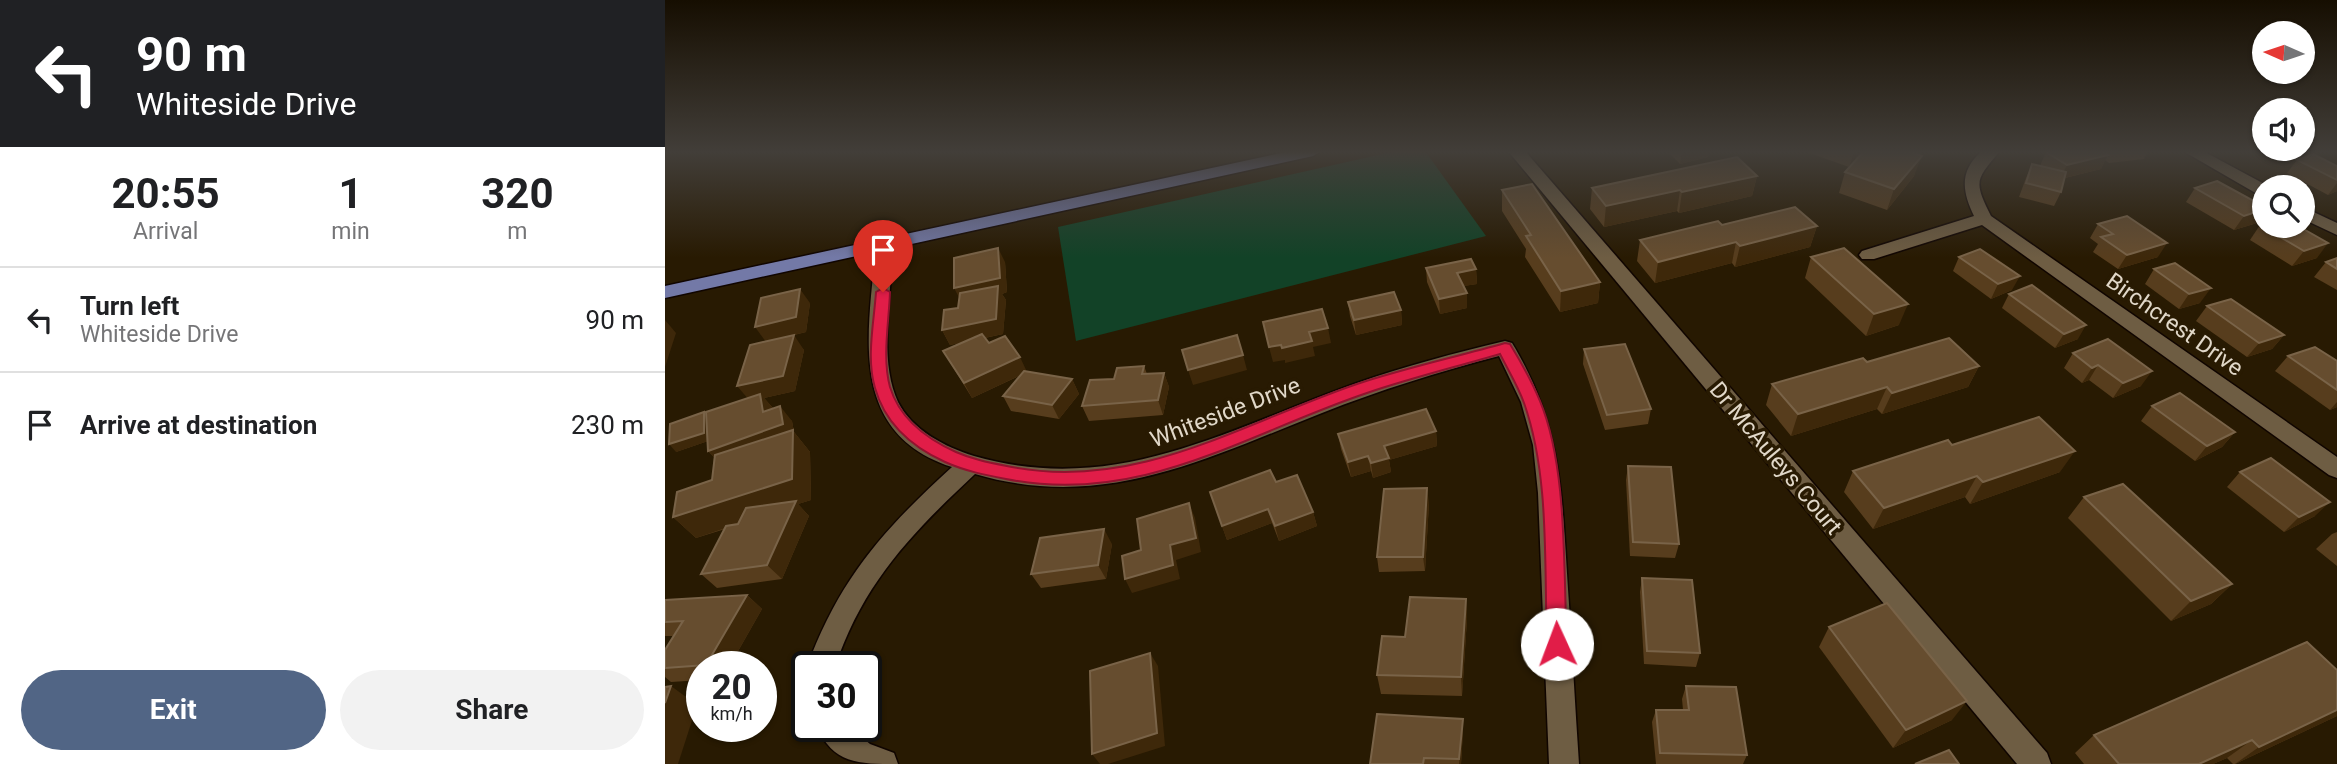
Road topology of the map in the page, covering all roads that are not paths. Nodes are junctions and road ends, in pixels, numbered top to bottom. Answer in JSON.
{"nodes":[{"id":1,"x":1137,"y":187,"type":"edge"},
{"id":2,"x":1546,"y":187,"type":"edge"},
{"id":3,"x":1972,"y":187,"type":"edge"},
{"id":4,"x":2315,"y":218,"type":"edge"},
{"id":5,"x":1984,"y":219,"type":"junction"},
{"id":6,"x":2337,"y":230,"type":"edge"},
{"id":7,"x":885,"y":244,"type":"junction"},
{"id":8,"x":1868,"y":255,"type":"dead end"},
{"id":9,"x":665,"y":292,"type":"edge"},
{"id":10,"x":969,"y":465,"type":"junction"},
{"id":11,"x":2337,"y":469,"type":"edge"},
{"id":12,"x":827,"y":651,"type":"edge"},
{"id":13,"x":840,"y":742,"type":"edge"},
{"id":14,"x":883,"y":764,"type":"edge"},
{"id":15,"x":1564,"y":764,"type":"edge"},
{"id":16,"x":2036,"y":764,"type":"edge"}],
"edges":[{"from":1,"to":7,"type":"main road"},
{"from":2,"to":16,"type":"street","name":"Dr McAuleys Court"},
{"from":3,"to":5,"type":"street"},
{"from":4,"to":6,"type":"street"},
{"from":5,"to":8,"type":"street"},
{"from":5,"to":11,"type":"street","name":"Birchcrest Drive"},
{"from":7,"to":9,"type":"main road"},
{"from":7,"to":10,"type":"street","name":"Whiteside Drive"},
{"from":10,"to":12,"type":"street"},
{"from":10,"to":15,"type":"street","name":"Whiteside Drive"},
{"from":13,"to":14,"type":"street"}]}
